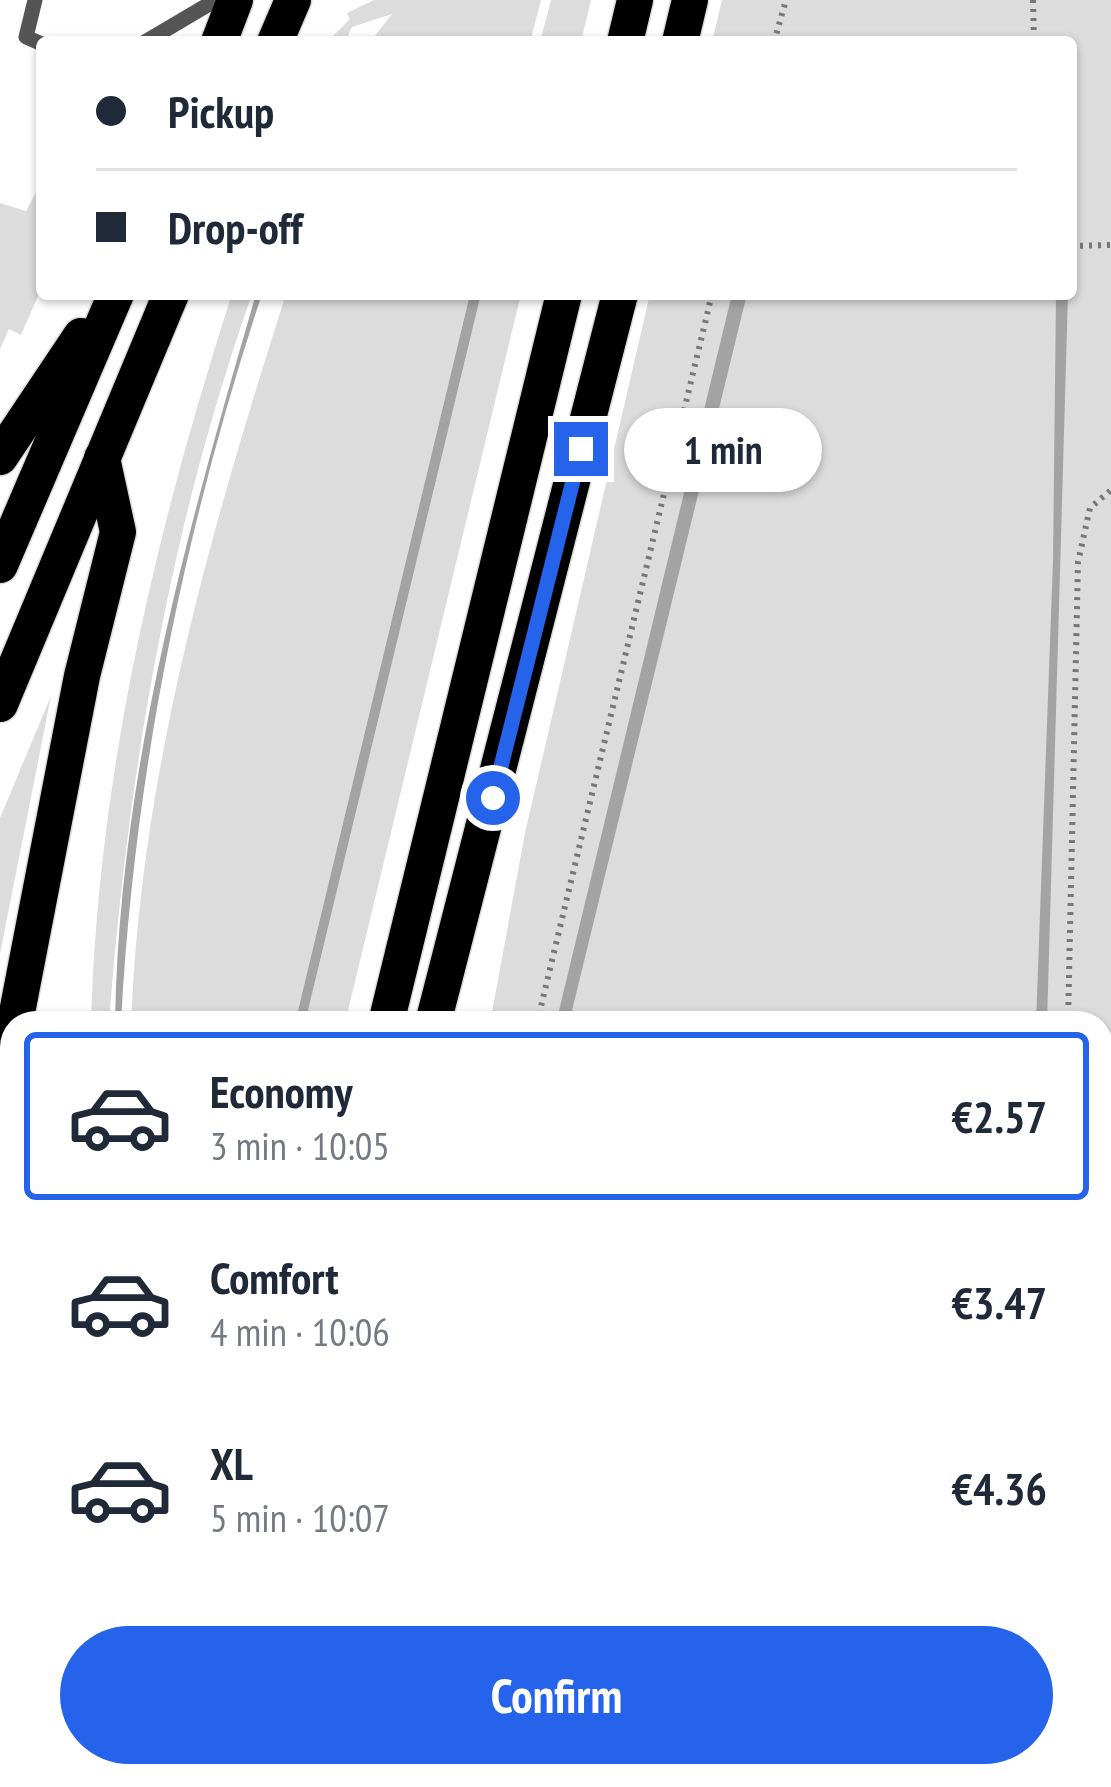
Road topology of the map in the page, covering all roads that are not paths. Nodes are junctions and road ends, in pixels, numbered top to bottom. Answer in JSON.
{"nodes":[{"id":1,"x":35,"y":0,"type":"edge"},
{"id":2,"x":216,"y":0,"type":"edge"},
{"id":3,"x":236,"y":0,"type":"edge"},
{"id":4,"x":293,"y":0,"type":"edge"},
{"id":5,"x":635,"y":0,"type":"edge"},
{"id":6,"x":690,"y":0,"type":"edge"},
{"id":7,"x":155,"y":36,"type":"edge"},
{"id":8,"x":221,"y":36,"type":"edge"},
{"id":9,"x":278,"y":36,"type":"edge"},
{"id":10,"x":626,"y":36,"type":"edge"},
{"id":11,"x":681,"y":36,"type":"edge"},
{"id":12,"x":36,"y":41,"type":"edge"},
{"id":13,"x":109,"y":300,"type":"edge"},
{"id":14,"x":110,"y":300,"type":"edge"},
{"id":15,"x":168,"y":300,"type":"edge"},
{"id":16,"x":563,"y":300,"type":"edge"},
{"id":17,"x":619,"y":300,"type":"edge"},
{"id":18,"x":0,"y":457,"type":"edge"},
{"id":19,"x":102,"y":458,"type":"junction"},
{"id":20,"x":0,"y":565,"type":"edge"},
{"id":21,"x":529,"y":663,"type":"junction"},
{"id":22,"x":0,"y":704,"type":"edge"},
{"id":23,"x":17,"y":1011,"type":"edge"},
{"id":24,"x":389,"y":1011,"type":"edge"},
{"id":25,"x":436,"y":1011,"type":"edge"},
{"id":26,"x":459,"y":1011,"type":"edge"}],
"edges":[{"from":1,"to":12,"type":"lane"},
{"from":2,"to":7,"type":"lane"},
{"from":3,"to":8,"type":"highway"},
{"from":4,"to":9,"type":"highway"},
{"from":5,"to":10,"type":"highway"},
{"from":6,"to":11,"type":"highway"},
{"from":13,"to":18,"type":"highway"},
{"from":14,"to":20,"type":"highway"},
{"from":15,"to":19,"type":"highway"},
{"from":16,"to":24,"type":"highway"},
{"from":17,"to":21,"type":"highway"},
{"from":19,"to":22,"type":"highway"},
{"from":19,"to":23,"type":"highway"},
{"from":21,"to":25,"type":"highway"},
{"from":21,"to":26,"type":"highway"}]}
